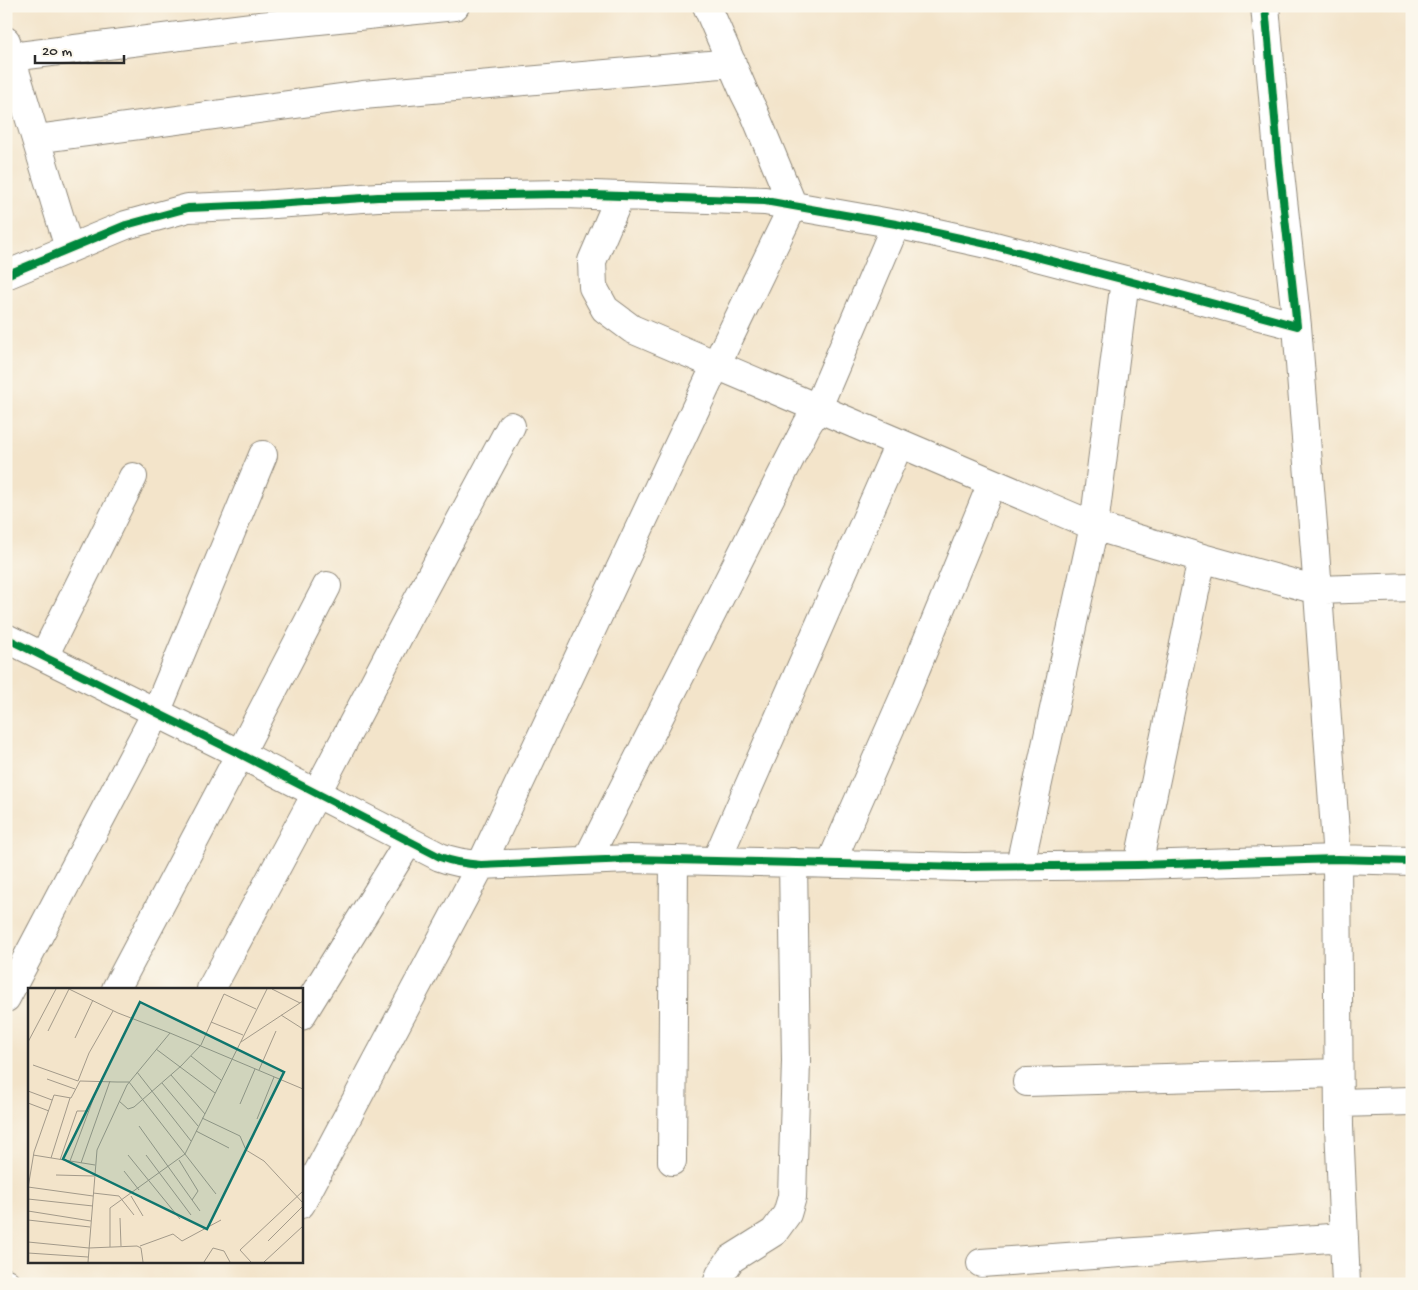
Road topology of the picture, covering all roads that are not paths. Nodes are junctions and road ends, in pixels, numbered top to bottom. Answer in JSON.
{"nodes":[{"id":1,"x":707,"y":6,"type":"edge"},
{"id":2,"x":1265,"y":6,"type":"edge"},
{"id":3,"x":446,"y":7,"type":"edge"},
{"id":4,"x":9,"y":49,"type":"edge"},
{"id":5,"x":732,"y":63,"type":"junction"},
{"id":6,"x":36,"y":139,"type":"junction"},
{"id":7,"x":620,"y":196,"type":"junction"},
{"id":8,"x":793,"y":206,"type":"junction"},
{"id":9,"x":896,"y":224,"type":"junction"},
{"id":10,"x":69,"y":248,"type":"junction"},
{"id":11,"x":6,"y":275,"type":"edge"},
{"id":12,"x":1125,"y":280,"type":"junction"},
{"id":13,"x":1297,"y":326,"type":"junction"},
{"id":14,"x":716,"y":365,"type":"junction"},
{"id":15,"x":818,"y":409,"type":"junction"},
{"id":16,"x":511,"y":426,"type":"dead end"},
{"id":17,"x":899,"y":444,"type":"junction"},
{"id":18,"x":263,"y":455,"type":"dead end"},
{"id":19,"x":133,"y":478,"type":"dead end"},
{"id":20,"x":992,"y":483,"type":"junction"},
{"id":21,"x":1094,"y":526,"type":"junction"},
{"id":22,"x":1202,"y":558,"type":"junction"},
{"id":23,"x":327,"y":586,"type":"dead end"},
{"id":24,"x":1412,"y":587,"type":"edge"},
{"id":25,"x":1317,"y":590,"type":"junction"},
{"id":26,"x":6,"y":638,"type":"edge"},
{"id":27,"x":44,"y":656,"type":"junction"},
{"id":28,"x":156,"y":713,"type":"junction"},
{"id":29,"x":240,"y":754,"type":"junction"},
{"id":30,"x":316,"y":794,"type":"junction"},
{"id":31,"x":409,"y":841,"type":"junction"},
{"id":32,"x":1337,"y":859,"type":"junction"},
{"id":33,"x":587,"y":860,"type":"junction"},
{"id":34,"x":674,"y":860,"type":"junction"},
{"id":35,"x":716,"y":861,"type":"junction"},
{"id":36,"x":1412,"y":861,"type":"edge"},
{"id":37,"x":793,"y":862,"type":"junction"},
{"id":38,"x":831,"y":863,"type":"junction"},
{"id":39,"x":481,"y":864,"type":"junction"},
{"id":40,"x":1138,"y":865,"type":"junction"},
{"id":41,"x":1020,"y":866,"type":"junction"},
{"id":42,"x":117,"y":988,"type":"edge"},
{"id":43,"x":212,"y":988,"type":"edge"},
{"id":44,"x":6,"y":998,"type":"edge"},
{"id":45,"x":302,"y":1014,"type":"edge"},
{"id":46,"x":1338,"y":1073,"type":"junction"},
{"id":47,"x":1026,"y":1082,"type":"dead end"},
{"id":48,"x":1412,"y":1101,"type":"edge"},
{"id":49,"x":1339,"y":1103,"type":"junction"},
{"id":50,"x":672,"y":1161,"type":"dead end"},
{"id":51,"x":302,"y":1202,"type":"edge"},
{"id":52,"x":1344,"y":1237,"type":"junction"},
{"id":53,"x":981,"y":1263,"type":"dead end"},
{"id":54,"x":717,"y":1284,"type":"edge"},
{"id":55,"x":1346,"y":1284,"type":"edge"}],
"edges":[{"from":1,"to":5,"type":"street"},
{"from":2,"to":13,"type":"street"},
{"from":3,"to":4,"type":"street"},
{"from":4,"to":6,"type":"street"},
{"from":5,"to":6,"type":"street"},
{"from":5,"to":8,"type":"street"},
{"from":6,"to":10,"type":"street"},
{"from":7,"to":8,"type":"street"},
{"from":7,"to":10,"type":"street"},
{"from":7,"to":14,"type":"street"},
{"from":8,"to":9,"type":"street"},
{"from":8,"to":14,"type":"street"},
{"from":9,"to":12,"type":"street"},
{"from":9,"to":15,"type":"street"},
{"from":10,"to":11,"type":"street"},
{"from":12,"to":13,"type":"street"},
{"from":12,"to":21,"type":"street"},
{"from":13,"to":25,"type":"street"},
{"from":14,"to":15,"type":"street"},
{"from":14,"to":39,"type":"street"},
{"from":15,"to":17,"type":"street"},
{"from":15,"to":33,"type":"street"},
{"from":16,"to":30,"type":"street"},
{"from":17,"to":20,"type":"street"},
{"from":17,"to":35,"type":"street"},
{"from":18,"to":28,"type":"street"},
{"from":19,"to":27,"type":"street"},
{"from":20,"to":21,"type":"street"},
{"from":20,"to":38,"type":"street"},
{"from":21,"to":22,"type":"street"},
{"from":21,"to":41,"type":"street"},
{"from":22,"to":25,"type":"street"},
{"from":22,"to":40,"type":"street"},
{"from":23,"to":29,"type":"street"},
{"from":24,"to":25,"type":"street"},
{"from":25,"to":32,"type":"street"},
{"from":26,"to":27,"type":"street"},
{"from":27,"to":28,"type":"street"},
{"from":28,"to":29,"type":"street"},
{"from":28,"to":44,"type":"street"},
{"from":29,"to":30,"type":"street"},
{"from":29,"to":42,"type":"street"},
{"from":30,"to":31,"type":"street"},
{"from":30,"to":43,"type":"street"},
{"from":31,"to":39,"type":"street"},
{"from":31,"to":45,"type":"street"},
{"from":32,"to":36,"type":"street"},
{"from":32,"to":40,"type":"street"},
{"from":32,"to":46,"type":"street"},
{"from":33,"to":34,"type":"street"},
{"from":33,"to":39,"type":"street"},
{"from":34,"to":35,"type":"street"},
{"from":34,"to":50,"type":"street"},
{"from":35,"to":37,"type":"street"},
{"from":37,"to":38,"type":"street"},
{"from":37,"to":54,"type":"street"},
{"from":38,"to":41,"type":"street"},
{"from":39,"to":51,"type":"street"},
{"from":40,"to":41,"type":"street"},
{"from":46,"to":47,"type":"street"},
{"from":46,"to":49,"type":"street"},
{"from":48,"to":49,"type":"street"},
{"from":49,"to":52,"type":"street"},
{"from":52,"to":53,"type":"street"},
{"from":52,"to":55,"type":"street"}]}
